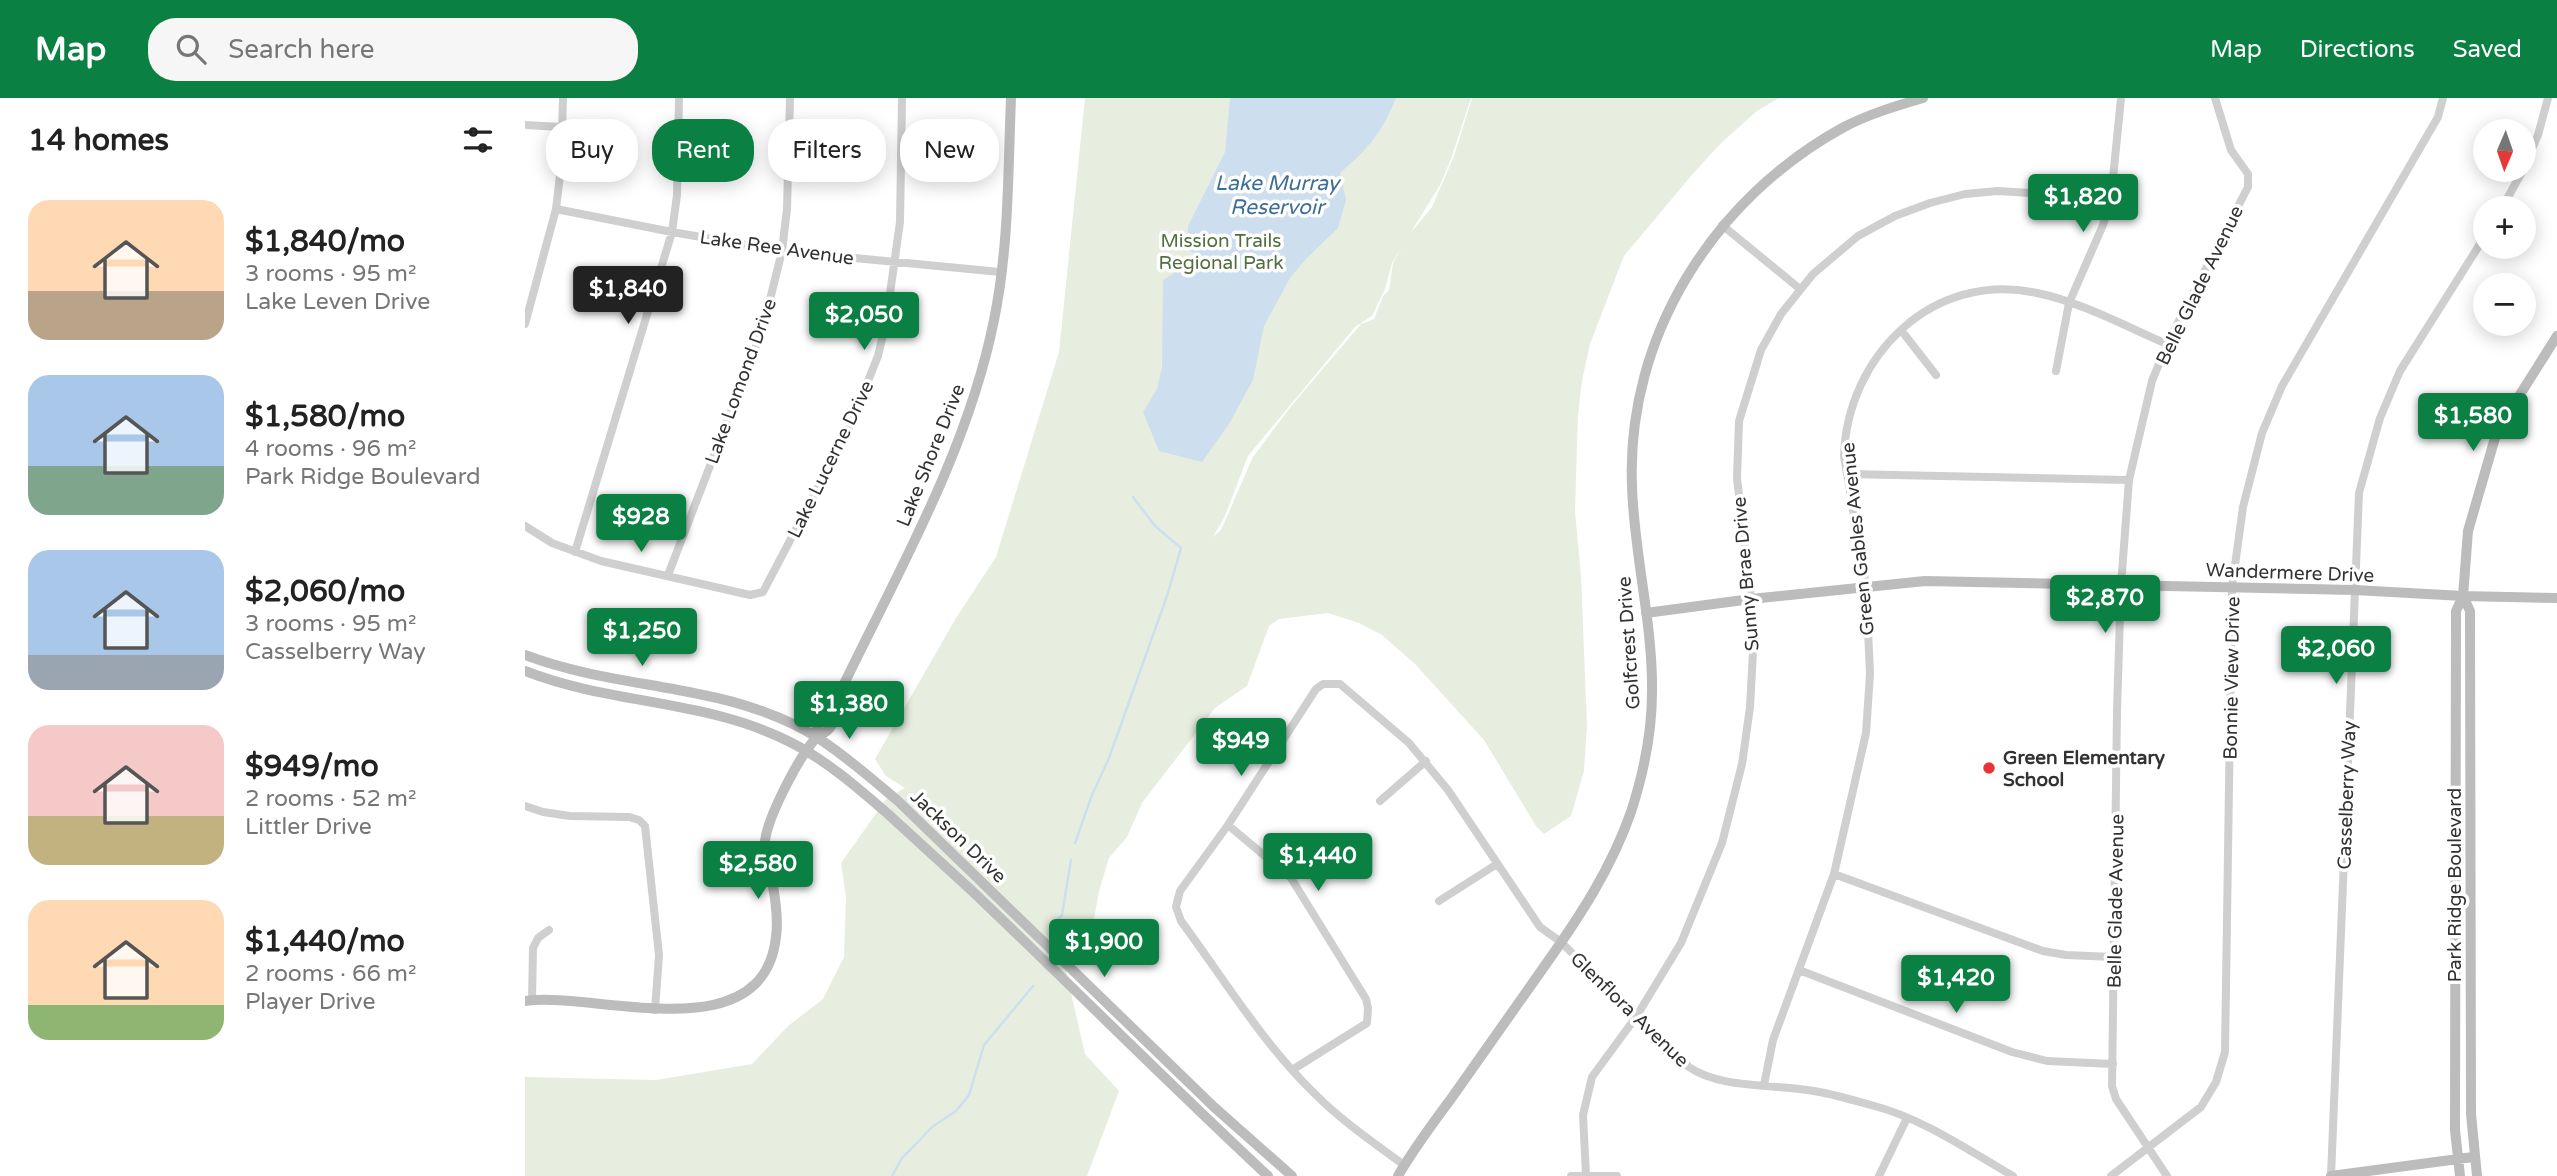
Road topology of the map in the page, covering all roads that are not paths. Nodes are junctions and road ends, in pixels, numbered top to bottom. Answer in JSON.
{"nodes":[{"id":1,"x":563,"y":98,"type":"edge"},
{"id":2,"x":679,"y":98,"type":"edge"},
{"id":3,"x":790,"y":98,"type":"edge"},
{"id":4,"x":902,"y":98,"type":"edge"},
{"id":5,"x":1011,"y":98,"type":"edge"},
{"id":6,"x":1923,"y":98,"type":"edge"},
{"id":7,"x":2121,"y":98,"type":"edge"},
{"id":8,"x":2215,"y":98,"type":"edge"},
{"id":9,"x":2443,"y":98,"type":"edge"},
{"id":10,"x":2548,"y":98,"type":"edge"},
{"id":11,"x":562,"y":119,"type":"edge"},
{"id":12,"x":525,"y":125,"type":"edge"},
{"id":13,"x":546,"y":126,"type":"edge"},
{"id":14,"x":2536,"y":140,"type":"edge"},
{"id":15,"x":559,"y":182,"type":"edge"},
{"id":16,"x":2111,"y":198,"type":"junction"},
{"id":17,"x":556,"y":209,"type":"junction"},
{"id":18,"x":1722,"y":226,"type":"junction"},
{"id":19,"x":672,"y":232,"type":"junction"},
{"id":20,"x":782,"y":251,"type":"junction"},
{"id":21,"x":2473,"y":255,"type":"edge"},
{"id":22,"x":893,"y":262,"type":"junction"},
{"id":23,"x":1000,"y":272,"type":"junction"},
{"id":24,"x":1800,"y":289,"type":"junction"},
{"id":25,"x":2069,"y":303,"type":"junction"},
{"id":26,"x":525,"y":324,"type":"edge"},
{"id":27,"x":1901,"y":330,"type":"junction"},
{"id":28,"x":2557,"y":336,"type":"edge"},
{"id":29,"x":2167,"y":344,"type":"junction"},
{"id":30,"x":2056,"y":371,"type":"dead end"},
{"id":31,"x":1936,"y":375,"type":"dead end"},
{"id":32,"x":1847,"y":474,"type":"junction"},
{"id":33,"x":2129,"y":480,"type":"junction"},
{"id":34,"x":525,"y":526,"type":"edge"},
{"id":35,"x":575,"y":552,"type":"junction"},
{"id":36,"x":668,"y":575,"type":"junction"},
{"id":37,"x":2121,"y":585,"type":"junction"},
{"id":38,"x":1866,"y":586,"type":"junction"},
{"id":39,"x":2232,"y":587,"type":"junction"},
{"id":40,"x":2355,"y":590,"type":"junction"},
{"id":41,"x":2463,"y":596,"type":"junction"},
{"id":42,"x":2557,"y":598,"type":"edge"},
{"id":43,"x":1751,"y":599,"type":"junction"},
{"id":44,"x":1646,"y":613,"type":"junction"},
{"id":45,"x":525,"y":655,"type":"edge"},
{"id":46,"x":525,"y":671,"type":"edge"},
{"id":47,"x":816,"y":737,"type":"junction"},
{"id":48,"x":807,"y":751,"type":"junction"},
{"id":49,"x":1426,"y":761,"type":"junction"},
{"id":50,"x":1380,"y":800,"type":"dead end"},
{"id":51,"x":525,"y":806,"type":"edge"},
{"id":52,"x":1228,"y":825,"type":"junction"},
{"id":53,"x":1497,"y":864,"type":"junction"},
{"id":54,"x":1834,"y":874,"type":"junction"},
{"id":55,"x":1439,"y":901,"type":"dead end"},
{"id":56,"x":549,"y":930,"type":"dead end"},
{"id":57,"x":1561,"y":942,"type":"junction"},
{"id":58,"x":2114,"y":957,"type":"junction"},
{"id":59,"x":1799,"y":970,"type":"junction"},
{"id":60,"x":529,"y":1001,"type":"edge"},
{"id":61,"x":655,"y":1010,"type":"junction"},
{"id":62,"x":1636,"y":1017,"type":"junction"},
{"id":63,"x":2113,"y":1064,"type":"junction"},
{"id":64,"x":1293,"y":1070,"type":"junction"},
{"id":65,"x":1764,"y":1085,"type":"junction"},
{"id":66,"x":1907,"y":1118,"type":"junction"},
{"id":67,"x":2147,"y":1149,"type":"junction"},
{"id":68,"x":2473,"y":1157,"type":"junction"},
{"id":69,"x":2457,"y":1158,"type":"junction"},
{"id":70,"x":1404,"y":1165,"type":"junction"},
{"id":71,"x":1586,"y":1175,"type":"edge"},
{"id":72,"x":1268,"y":1176,"type":"edge"},
{"id":73,"x":1292,"y":1176,"type":"edge"},
{"id":74,"x":1398,"y":1176,"type":"edge"},
{"id":75,"x":1571,"y":1176,"type":"edge"},
{"id":76,"x":1617,"y":1176,"type":"edge"},
{"id":77,"x":1879,"y":1176,"type":"edge"},
{"id":78,"x":2013,"y":1176,"type":"edge"},
{"id":79,"x":2112,"y":1176,"type":"edge"},
{"id":80,"x":2167,"y":1176,"type":"edge"},
{"id":81,"x":2331,"y":1176,"type":"edge"},
{"id":82,"x":2460,"y":1176,"type":"edge"},
{"id":83,"x":2477,"y":1176,"type":"edge"}],
"edges":[{"from":1,"to":11,"type":"street"},
{"from":2,"to":19,"type":"street"},
{"from":3,"to":20,"type":"street","name":"Lake Lomond Drive"},
{"from":4,"to":22,"type":"street","name":"Lake Lucerne Drive"},
{"from":5,"to":23,"type":"main road","name":"Lake Shore Drive"},
{"from":6,"to":18,"type":"main road","name":"Golfcrest Drive"},
{"from":7,"to":16,"type":"street"},
{"from":8,"to":29,"type":"street","name":"Belle Glade Avenue"},
{"from":9,"to":39,"type":"street","name":"Bonnie View Drive"},
{"from":10,"to":14,"type":"street"},
{"from":12,"to":13,"type":"street"},
{"from":15,"to":17,"type":"street"},
{"from":16,"to":24,"type":"street","name":"Sunny Brae Drive"},
{"from":16,"to":25,"type":"street"},
{"from":17,"to":19,"type":"street","name":"Lake Ree Avenue"},
{"from":17,"to":26,"type":"street"},
{"from":18,"to":24,"type":"street"},
{"from":18,"to":44,"type":"main road","name":"Golfcrest Drive"},
{"from":19,"to":20,"type":"street","name":"Lake Ree Avenue"},
{"from":19,"to":35,"type":"street"},
{"from":20,"to":22,"type":"street","name":"Lake Ree Avenue"},
{"from":20,"to":36,"type":"street","name":"Lake Lomond Drive"},
{"from":21,"to":40,"type":"street","name":"Casselberry Way"},
{"from":22,"to":23,"type":"street","name":"Lake Ree Avenue"},
{"from":22,"to":36,"type":"street","name":"Lake Lucerne Drive"},
{"from":23,"to":47,"type":"main road","name":"Lake Shore Drive"},
{"from":24,"to":43,"type":"street","name":"Sunny Brae Drive"},
{"from":25,"to":27,"type":"street","name":"Green Gables Avenue"},
{"from":25,"to":29,"type":"street","name":"Green Gables Avenue"},
{"from":25,"to":30,"type":"street"},
{"from":27,"to":31,"type":"street"},
{"from":27,"to":32,"type":"street","name":"Green Gables Avenue"},
{"from":28,"to":41,"type":"main road","name":"Park Ridge Boulevard"},
{"from":29,"to":33,"type":"street","name":"Belle Glade Avenue"},
{"from":32,"to":33,"type":"street"},
{"from":32,"to":38,"type":"street","name":"Green Gables Avenue"},
{"from":33,"to":37,"type":"street","name":"Belle Glade Avenue"},
{"from":34,"to":35,"type":"street"},
{"from":35,"to":36,"type":"street"},
{"from":37,"to":38,"type":"main road","name":"Wandermere Drive"},
{"from":37,"to":39,"type":"main road","name":"Wandermere Drive"},
{"from":37,"to":58,"type":"street","name":"Belle Glade Avenue"},
{"from":38,"to":43,"type":"main road","name":"Wandermere Drive"},
{"from":38,"to":54,"type":"street","name":"Green Gables Avenue"},
{"from":39,"to":40,"type":"main road","name":"Wandermere Drive"},
{"from":39,"to":67,"type":"street","name":"Bonnie View Drive"},
{"from":40,"to":41,"type":"main road","name":"Wandermere Drive"},
{"from":40,"to":81,"type":"street","name":"Casselberry Way"},
{"from":41,"to":42,"type":"main road","name":"Wandermere Drive"},
{"from":41,"to":68,"type":"main road","name":"Park Ridge Boulevard"},
{"from":41,"to":69,"type":"main road","name":"Park Ridge Boulevard"},
{"from":43,"to":44,"type":"main road","name":"Wandermere Drive"},
{"from":43,"to":62,"type":"street","name":"Sunny Brae Drive"},
{"from":44,"to":57,"type":"main road","name":"Golfcrest Drive"},
{"from":45,"to":47,"type":"main road","name":"Jackson Drive"},
{"from":46,"to":48,"type":"main road","name":"Jackson Drive"},
{"from":47,"to":48,"type":"main road","name":"Lake Shore Drive"},
{"from":47,"to":73,"type":"main road","name":"Jackson Drive"},
{"from":48,"to":61,"type":"main road","name":"Lake Shore Drive"},
{"from":48,"to":72,"type":"main road","name":"Jackson Drive"},
{"from":49,"to":50,"type":"street"},
{"from":49,"to":52,"type":"street","name":"Glenflora Avenue"},
{"from":49,"to":53,"type":"street","name":"Glenflora Avenue"},
{"from":51,"to":61,"type":"street"},
{"from":52,"to":64,"type":"street"},
{"from":52,"to":64,"type":"street"},
{"from":53,"to":55,"type":"street"},
{"from":53,"to":57,"type":"street","name":"Glenflora Avenue"},
{"from":54,"to":58,"type":"street"},
{"from":54,"to":59,"type":"street","name":"Green Gables Avenue"},
{"from":56,"to":60,"type":"street"},
{"from":57,"to":62,"type":"street","name":"Glenflora Avenue"},
{"from":57,"to":70,"type":"main road","name":"Golfcrest Drive"},
{"from":58,"to":63,"type":"street","name":"Belle Glade Avenue"},
{"from":59,"to":63,"type":"street"},
{"from":59,"to":65,"type":"street","name":"Green Gables Avenue"},
{"from":60,"to":61,"type":"main road","name":"Lake Shore Drive"},
{"from":62,"to":65,"type":"street","name":"Glenflora Avenue"},
{"from":62,"to":71,"type":"street","name":"Sunny Brae Drive"},
{"from":63,"to":67,"type":"street","name":"Belle Glade Avenue"},
{"from":64,"to":70,"type":"street"},
{"from":65,"to":66,"type":"street","name":"Glenflora Avenue"},
{"from":66,"to":77,"type":"street"},
{"from":66,"to":78,"type":"street","name":"Glenflora Avenue"},
{"from":67,"to":79,"type":"street"},
{"from":67,"to":80,"type":"street","name":"Belle Glade Avenue"},
{"from":68,"to":69,"type":"main road"},
{"from":68,"to":83,"type":"main road","name":"Park Ridge Boulevard"},
{"from":69,"to":81,"type":"main road"},
{"from":69,"to":82,"type":"main road","name":"Park Ridge Boulevard"},
{"from":70,"to":74,"type":"main road","name":"Golfcrest Drive"},
{"from":71,"to":75,"type":"street"},
{"from":71,"to":76,"type":"street"}]}
